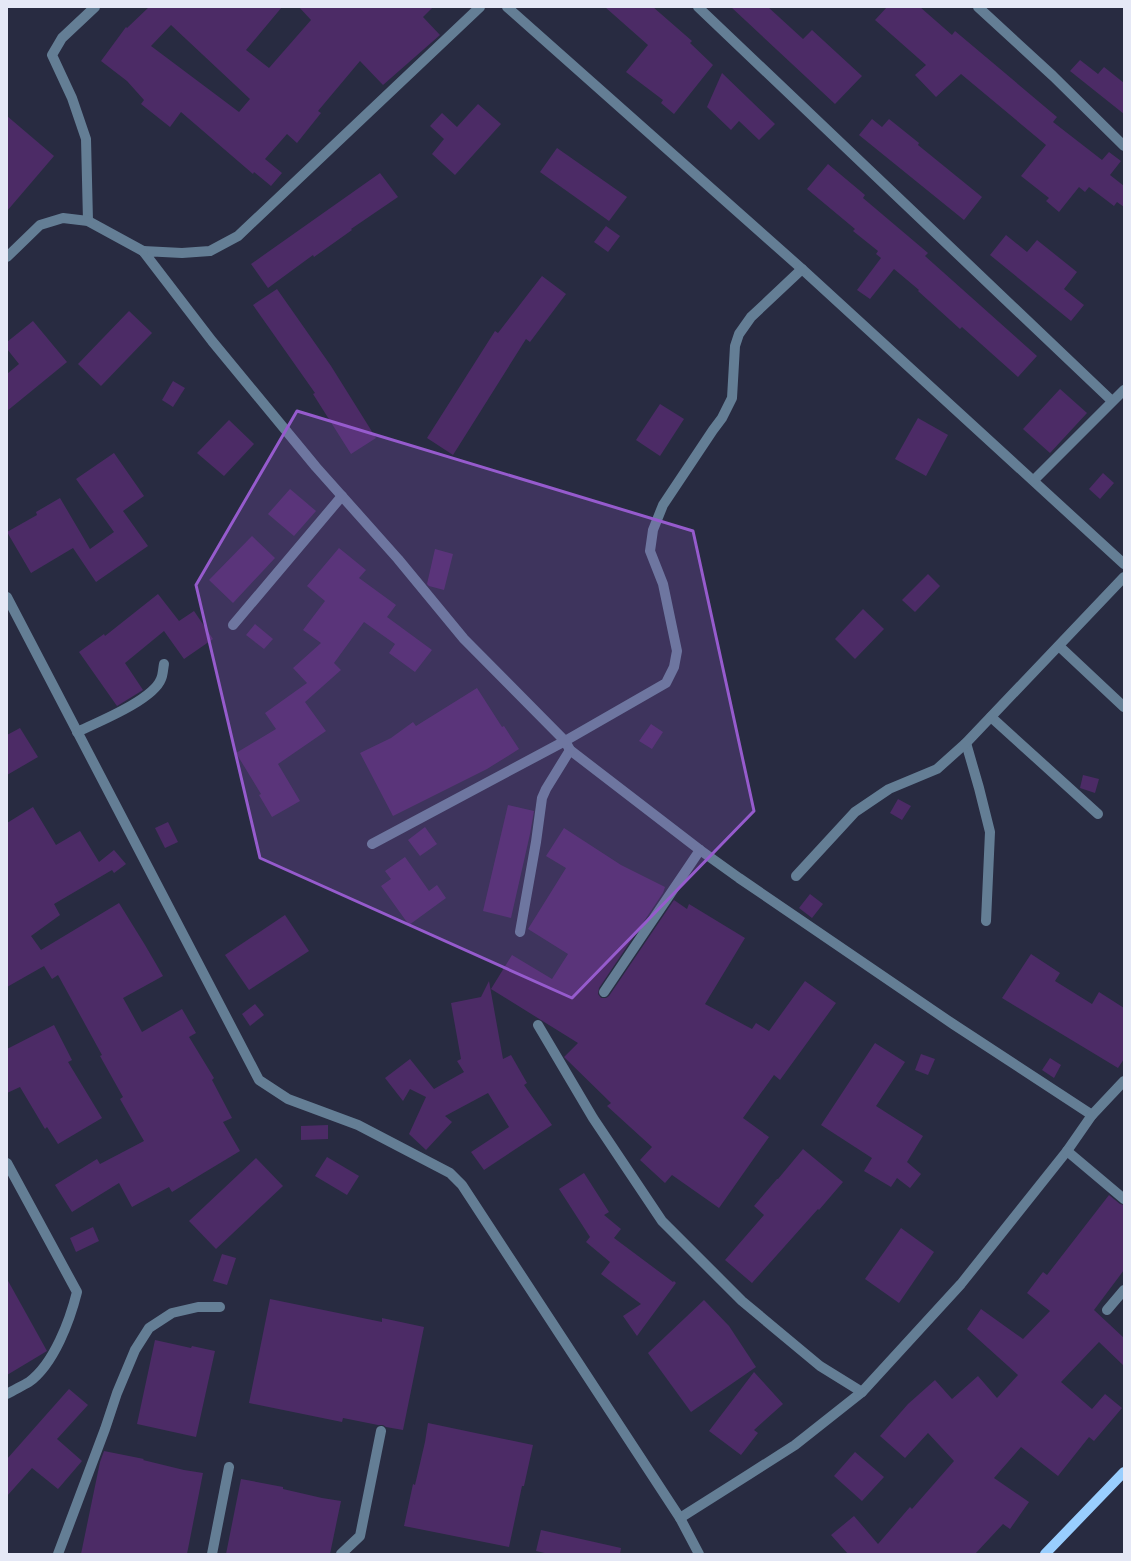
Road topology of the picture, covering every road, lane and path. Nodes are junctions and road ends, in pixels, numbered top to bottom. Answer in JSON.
{"nodes":[{"id":1,"x":95,"y":7,"type":"edge"},
{"id":2,"x":480,"y":7,"type":"edge"},
{"id":3,"x":507,"y":7,"type":"edge"},
{"id":4,"x":698,"y":7,"type":"edge"},
{"id":5,"x":978,"y":7,"type":"edge"},
{"id":6,"x":1124,"y":146,"type":"edge"},
{"id":7,"x":88,"y":221,"type":"junction"},
{"id":8,"x":143,"y":251,"type":"junction"},
{"id":9,"x":7,"y":257,"type":"edge"},
{"id":10,"x":802,"y":268,"type":"junction"},
{"id":11,"x":1124,"y":390,"type":"edge"},
{"id":12,"x":1112,"y":401,"type":"junction"},
{"id":13,"x":1034,"y":480,"type":"junction"},
{"id":14,"x":342,"y":496,"type":"junction"},
{"id":15,"x":1124,"y":564,"type":"edge"},
{"id":16,"x":1124,"y":577,"type":"edge"},
{"id":17,"x":7,"y":597,"type":"edge"},
{"id":18,"x":233,"y":625,"type":"dead end"},
{"id":19,"x":1059,"y":646,"type":"junction"},
{"id":20,"x":164,"y":664,"type":"dead end"},
{"id":21,"x":1124,"y":707,"type":"edge"},
{"id":22,"x":991,"y":717,"type":"junction"},
{"id":23,"x":77,"y":732,"type":"junction"},
{"id":24,"x":565,"y":741,"type":"junction"},
{"id":25,"x":966,"y":743,"type":"junction"},
{"id":26,"x":570,"y":750,"type":"junction"},
{"id":27,"x":1098,"y":814,"type":"dead end"},
{"id":28,"x":372,"y":844,"type":"dead end"},
{"id":29,"x":700,"y":850,"type":"junction"},
{"id":30,"x":796,"y":876,"type":"dead end"},
{"id":31,"x":986,"y":921,"type":"dead end"},
{"id":32,"x":520,"y":932,"type":"dead end"},
{"id":33,"x":604,"y":992,"type":"dead end"},
{"id":34,"x":538,"y":1025,"type":"dead end"},
{"id":35,"x":1124,"y":1081,"type":"edge"},
{"id":36,"x":1092,"y":1115,"type":"junction"},
{"id":37,"x":1067,"y":1151,"type":"junction"},
{"id":38,"x":7,"y":1163,"type":"edge"},
{"id":39,"x":1124,"y":1199,"type":"edge"},
{"id":40,"x":1124,"y":1290,"type":"edge"},
{"id":41,"x":220,"y":1307,"type":"dead end"},
{"id":42,"x":1107,"y":1310,"type":"dead end"},
{"id":43,"x":862,"y":1392,"type":"junction"},
{"id":44,"x":7,"y":1394,"type":"edge"},
{"id":45,"x":381,"y":1431,"type":"dead end"},
{"id":46,"x":229,"y":1467,"type":"dead end"},
{"id":47,"x":1124,"y":1472,"type":"edge"},
{"id":48,"x":680,"y":1518,"type":"junction"},
{"id":49,"x":58,"y":1554,"type":"edge"},
{"id":50,"x":212,"y":1554,"type":"edge"},
{"id":51,"x":341,"y":1554,"type":"edge"},
{"id":52,"x":699,"y":1554,"type":"edge"},
{"id":53,"x":1045,"y":1554,"type":"edge"}],
"edges":[{"from":1,"to":7,"type":"street"},
{"from":2,"to":8,"type":"street"},
{"from":3,"to":10,"type":"street"},
{"from":4,"to":12,"type":"street"},
{"from":5,"to":6,"type":"street"},
{"from":7,"to":8,"type":"street"},
{"from":7,"to":9,"type":"street"},
{"from":8,"to":14,"type":"street"},
{"from":10,"to":13,"type":"street"},
{"from":10,"to":24,"type":"street"},
{"from":11,"to":12,"type":"street"},
{"from":12,"to":13,"type":"street"},
{"from":13,"to":15,"type":"street"},
{"from":14,"to":18,"type":"street"},
{"from":14,"to":24,"type":"street"},
{"from":16,"to":19,"type":"street"},
{"from":17,"to":23,"type":"street"},
{"from":19,"to":21,"type":"street"},
{"from":19,"to":22,"type":"street"},
{"from":20,"to":23,"type":"street"},
{"from":22,"to":25,"type":"street"},
{"from":22,"to":27,"type":"street"},
{"from":23,"to":48,"type":"street"},
{"from":24,"to":26,"type":"street"},
{"from":24,"to":28,"type":"street"},
{"from":25,"to":30,"type":"street"},
{"from":25,"to":31,"type":"street"},
{"from":26,"to":29,"type":"street"},
{"from":26,"to":32,"type":"street"},
{"from":29,"to":33,"type":"street"},
{"from":29,"to":36,"type":"street"},
{"from":34,"to":43,"type":"street"},
{"from":35,"to":36,"type":"street"},
{"from":36,"to":37,"type":"street"},
{"from":37,"to":39,"type":"street"},
{"from":37,"to":43,"type":"street"},
{"from":38,"to":44,"type":"street"},
{"from":40,"to":42,"type":"street"},
{"from":41,"to":49,"type":"street"},
{"from":43,"to":48,"type":"street"},
{"from":45,"to":51,"type":"street"},
{"from":46,"to":50,"type":"street"},
{"from":47,"to":53,"type":"main road"},
{"from":48,"to":52,"type":"street"}]}
